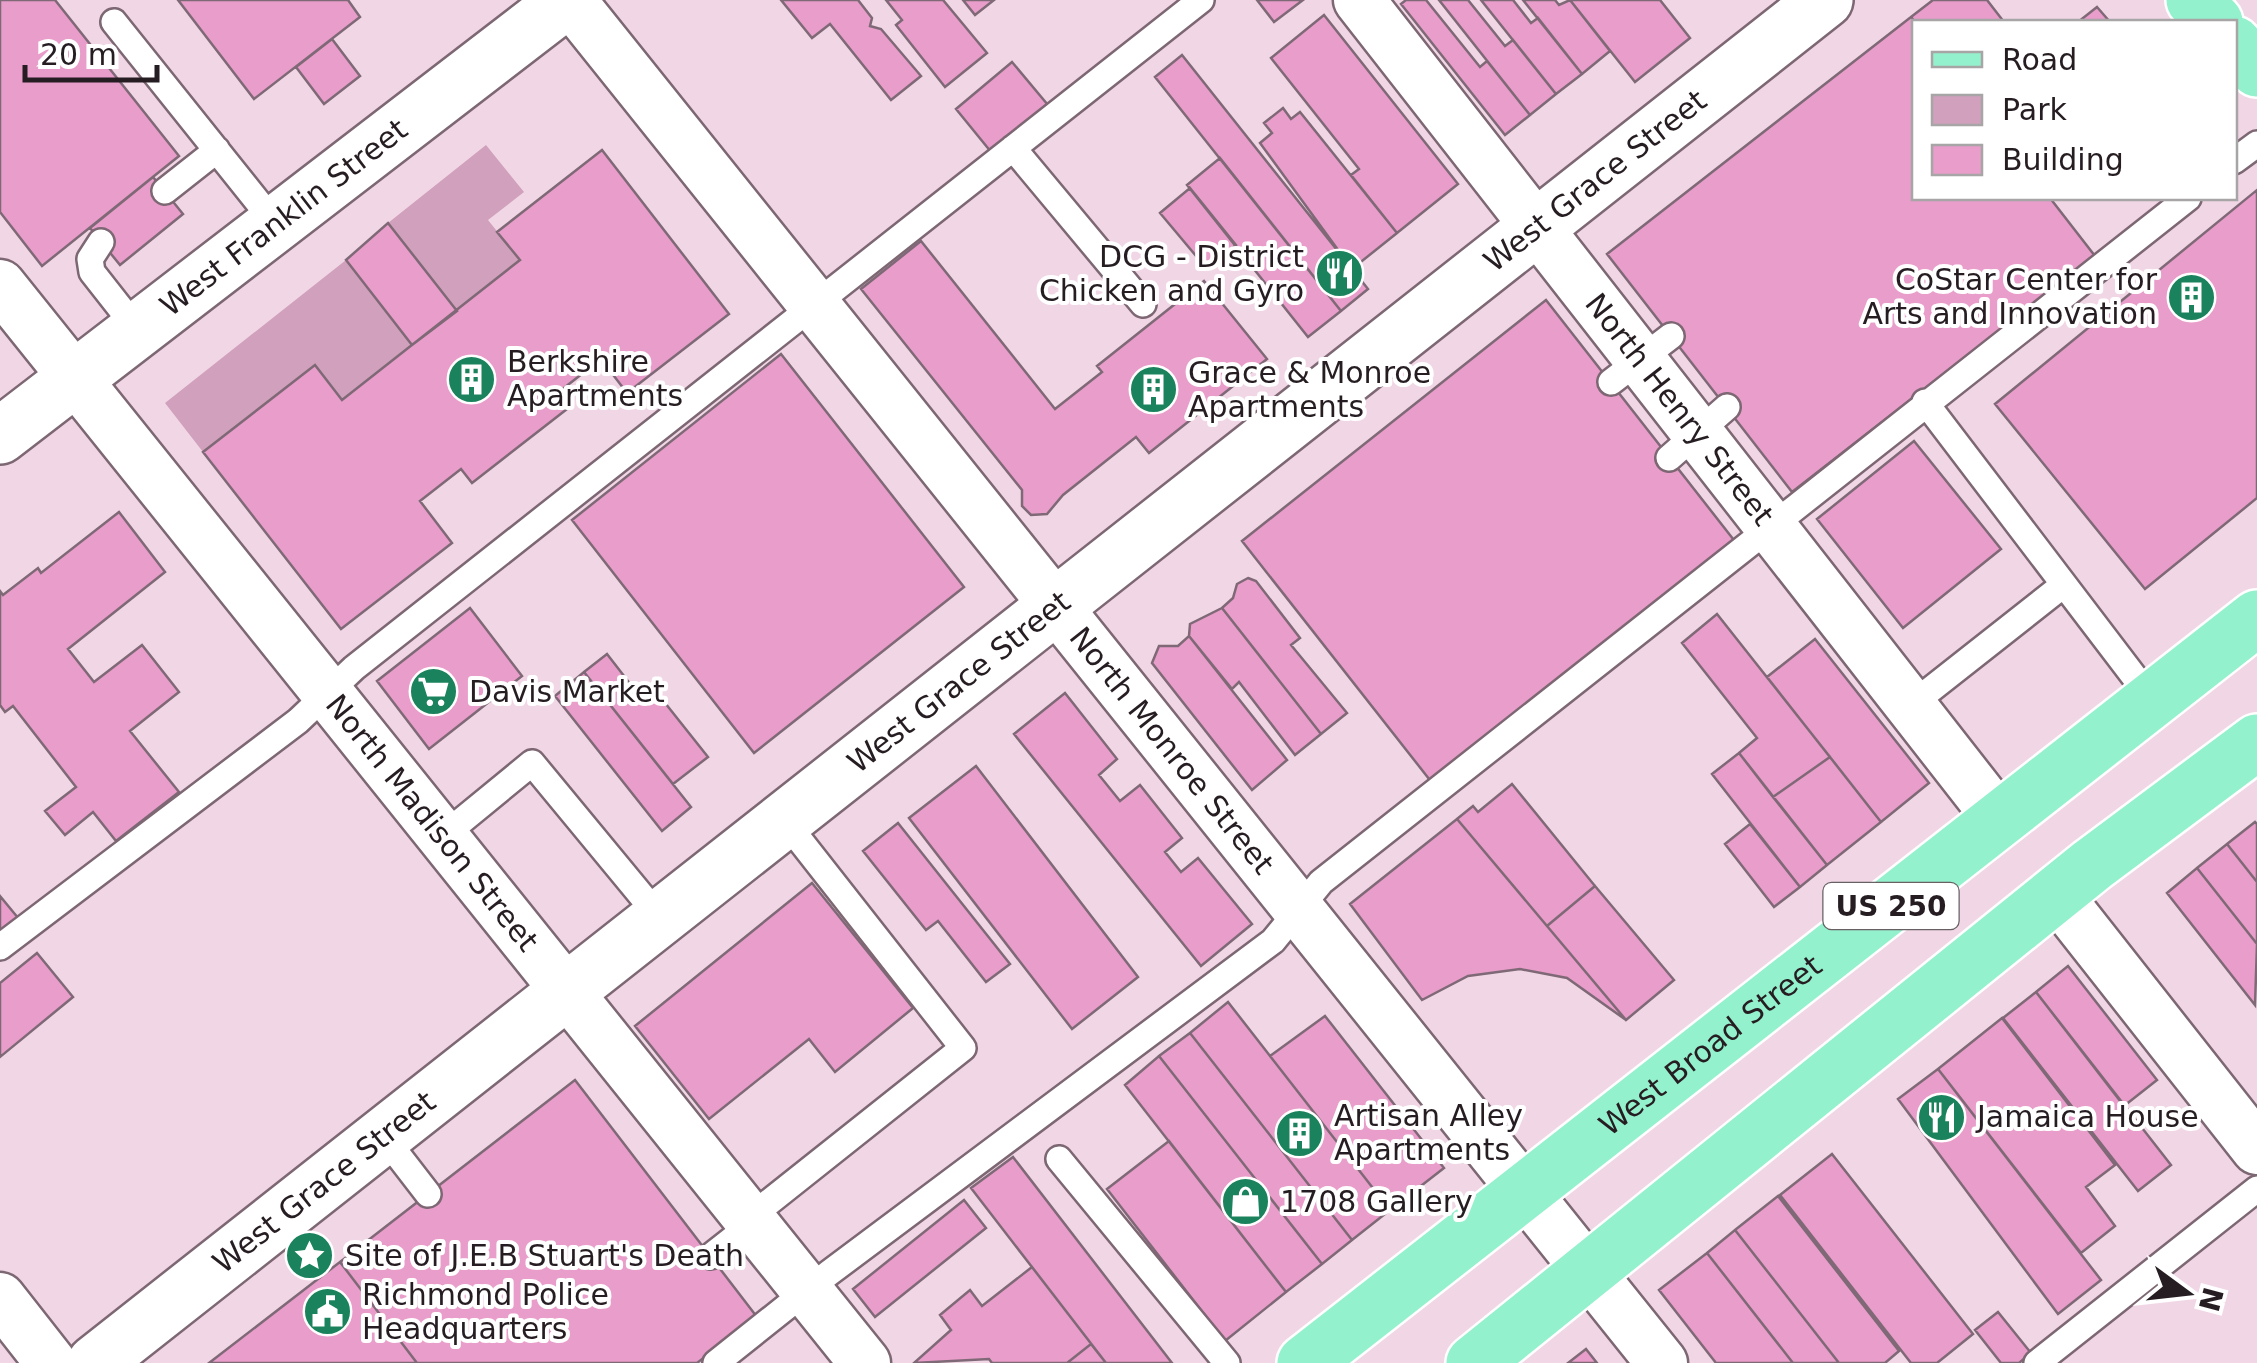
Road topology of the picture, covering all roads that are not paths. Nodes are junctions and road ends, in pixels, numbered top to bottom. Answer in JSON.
{"nodes":[{"id":1,"x":568,"y":0,"type":"edge"},
{"id":2,"x":1201,"y":0,"type":"edge"},
{"id":3,"x":1359,"y":0,"type":"edge"},
{"id":4,"x":1825,"y":0,"type":"edge"},
{"id":5,"x":2194,"y":0,"type":"edge"},
{"id":6,"x":2213,"y":20,"type":"edge"},
{"id":7,"x":114,"y":22,"type":"dead end"},
{"id":8,"x":2237,"y":47,"type":"edge"},
{"id":9,"x":2257,"y":69,"type":"edge"},
{"id":10,"x":1013,"y":148,"type":"junction"},
{"id":11,"x":217,"y":150,"type":"junction"},
{"id":12,"x":164,"y":191,"type":"dead end"},
{"id":13,"x":2185,"y":200,"type":"edge"},
{"id":14,"x":274,"y":222,"type":"junction"},
{"id":15,"x":1536,"y":227,"type":"junction"},
{"id":16,"x":101,"y":242,"type":"dead end"},
{"id":17,"x":0,"y":286,"type":"edge"},
{"id":18,"x":1143,"y":304,"type":"dead end"},
{"id":19,"x":813,"y":305,"type":"junction"},
{"id":20,"x":136,"y":328,"type":"junction"},
{"id":21,"x":74,"y":377,"type":"junction"},
{"id":22,"x":1924,"y":402,"type":"junction"},
{"id":23,"x":0,"y":436,"type":"edge"},
{"id":24,"x":1770,"y":525,"type":"junction"},
{"id":25,"x":2062,"y":586,"type":"junction"},
{"id":26,"x":1054,"y":607,"type":"junction"},
{"id":27,"x":2257,"y":618,"type":"edge"},
{"id":28,"x":327,"y":693,"type":"junction"},
{"id":29,"x":2152,"y":700,"type":"junction"},
{"id":30,"x":1911,"y":705,"type":"junction"},
{"id":31,"x":2257,"y":742,"type":"edge"},
{"id":32,"x":784,"y":820,"type":"junction"},
{"id":33,"x":2000,"y":820,"type":"junction"},
{"id":34,"x":443,"y":836,"type":"junction"},
{"id":35,"x":2057,"y":895,"type":"junction"},
{"id":36,"x":1298,"y":911,"type":"junction"},
{"id":37,"x":660,"y":918,"type":"junction"},
{"id":38,"x":0,"y":947,"type":"edge"},
{"id":39,"x":567,"y":991,"type":"junction"},
{"id":40,"x":384,"y":1137,"type":"junction"},
{"id":41,"x":2257,"y":1149,"type":"edge"},
{"id":42,"x":1059,"y":1160,"type":"dead end"},
{"id":43,"x":2257,"y":1188,"type":"edge"},
{"id":44,"x":1525,"y":1193,"type":"junction"},
{"id":45,"x":428,"y":1194,"type":"dead end"},
{"id":46,"x":751,"y":1220,"type":"junction"},
{"id":47,"x":711,"y":1256,"type":"dead end"},
{"id":48,"x":1590,"y":1272,"type":"junction"},
{"id":49,"x":807,"y":1290,"type":"junction"},
{"id":50,"x":0,"y":1298,"type":"edge"},
{"id":51,"x":51,"y":1363,"type":"edge"},
{"id":52,"x":95,"y":1363,"type":"edge"},
{"id":53,"x":716,"y":1363,"type":"edge"},
{"id":54,"x":865,"y":1363,"type":"edge"},
{"id":55,"x":1228,"y":1363,"type":"edge"},
{"id":56,"x":1306,"y":1363,"type":"edge"},
{"id":57,"x":1474,"y":1363,"type":"edge"},
{"id":58,"x":1662,"y":1363,"type":"edge"},
{"id":59,"x":2037,"y":1363,"type":"edge"}],
"edges":[{"from":1,"to":14,"type":"street","name":"West Franklin Street"},
{"from":1,"to":19,"type":"street","name":"North Monroe Street"},
{"from":2,"to":10,"type":"lane"},
{"from":3,"to":15,"type":"street","name":"North Henry Street"},
{"from":4,"to":15,"type":"street","name":"West Grace Street"},
{"from":5,"to":6,"type":"main road"},
{"from":7,"to":11,"type":"lane"},
{"from":8,"to":9,"type":"main road"},
{"from":10,"to":18,"type":"lane"},
{"from":10,"to":19,"type":"lane"},
{"from":11,"to":12,"type":"lane"},
{"from":11,"to":14,"type":"lane"},
{"from":13,"to":22,"type":"lane"},
{"from":14,"to":20,"type":"street","name":"West Franklin Street"},
{"from":15,"to":24,"type":"street","name":"North Henry Street"},
{"from":15,"to":26,"type":"street","name":"West Grace Street"},
{"from":16,"to":20,"type":"lane"},
{"from":17,"to":21,"type":"street","name":"North Madison Street"},
{"from":19,"to":26,"type":"street","name":"North Monroe Street"},
{"from":19,"to":28,"type":"lane"},
{"from":20,"to":21,"type":"street","name":"West Franklin Street"},
{"from":21,"to":23,"type":"street","name":"West Franklin Street"},
{"from":21,"to":28,"type":"street","name":"North Madison Street"},
{"from":22,"to":24,"type":"lane"},
{"from":22,"to":25,"type":"lane"},
{"from":24,"to":30,"type":"street","name":"North Henry Street"},
{"from":24,"to":36,"type":"lane"},
{"from":25,"to":29,"type":"lane"},
{"from":25,"to":30,"type":"lane"},
{"from":26,"to":32,"type":"street","name":"West Grace Street"},
{"from":26,"to":36,"type":"street","name":"North Monroe Street"},
{"from":27,"to":29,"type":"main road","name":"West Broad Street","number":"US 250"},
{"from":28,"to":34,"type":"street","name":"North Madison Street"},
{"from":28,"to":38,"type":"lane"},
{"from":29,"to":33,"type":"main road","name":"West Broad Street","number":"US 250"},
{"from":30,"to":33,"type":"street","name":"North Henry Street"},
{"from":31,"to":35,"type":"main road","number":"US 250"},
{"from":32,"to":37,"type":"street","name":"West Grace Street"},
{"from":32,"to":46,"type":"lane"},
{"from":33,"to":44,"type":"main road","name":"West Broad Street","number":"US 250"},
{"from":34,"to":37,"type":"lane"},
{"from":34,"to":39,"type":"street","name":"North Madison Street"},
{"from":35,"to":41,"type":"street"},
{"from":35,"to":48,"type":"main road","number":"US 250"},
{"from":36,"to":44,"type":"street","name":"North Monroe Street"},
{"from":36,"to":49,"type":"lane"},
{"from":37,"to":39,"type":"street","name":"West Grace Street"},
{"from":39,"to":40,"type":"street","name":"West Grace Street"},
{"from":39,"to":46,"type":"street","name":"North Madison Street"},
{"from":40,"to":45,"type":"lane"},
{"from":40,"to":52,"type":"street","name":"West Grace Street"},
{"from":42,"to":55,"type":"lane"},
{"from":43,"to":59,"type":"lane"},
{"from":44,"to":48,"type":"street","name":"North Monroe Street"},
{"from":44,"to":56,"type":"main road","name":"West Broad Street","number":"US 250"},
{"from":46,"to":47,"type":"lane"},
{"from":46,"to":49,"type":"street","name":"North Madison Street"},
{"from":48,"to":57,"type":"main road","number":"US 250"},
{"from":48,"to":58,"type":"street","name":"North Monroe Street"},
{"from":49,"to":53,"type":"lane"},
{"from":49,"to":54,"type":"street","name":"North Madison Street"},
{"from":50,"to":51,"type":"street"}]}
